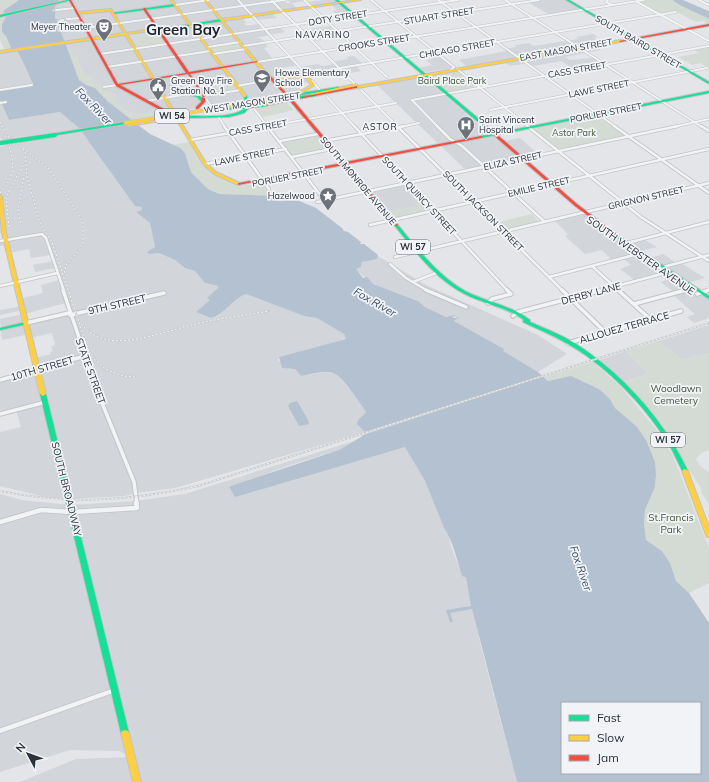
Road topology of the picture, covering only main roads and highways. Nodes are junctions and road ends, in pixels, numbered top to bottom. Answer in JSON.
{"nodes":[{"id":1,"x":70,"y":0,"type":"edge"},
{"id":2,"x":205,"y":0,"type":"edge"},
{"id":3,"x":360,"y":0,"type":"edge"},
{"id":4,"x":567,"y":0,"type":"edge"},
{"id":5,"x":63,"y":1,"type":"edge"},
{"id":6,"x":173,"y":2,"type":"edge"},
{"id":7,"x":340,"y":2,"type":"edge"},
{"id":8,"x":144,"y":9,"type":"junction"},
{"id":9,"x":78,"y":13,"type":"junction"},
{"id":10,"x":113,"y":13,"type":"junction"},
{"id":11,"x":2,"y":15,"type":"edge"},
{"id":12,"x":222,"y":20,"type":"junction"},
{"id":13,"x":190,"y":25,"type":"junction"},
{"id":14,"x":709,"y":25,"type":"edge"},
{"id":15,"x":158,"y":29,"type":"junction"},
{"id":16,"x":126,"y":34,"type":"junction"},
{"id":17,"x":633,"y":38,"type":"junction"},
{"id":18,"x":92,"y":39,"type":"junction"},
{"id":19,"x":3,"y":51,"type":"edge"},
{"id":20,"x":257,"y":62,"type":"junction"},
{"id":21,"x":223,"y":68,"type":"junction"},
{"id":22,"x":188,"y":73,"type":"junction"},
{"id":23,"x":423,"y":73,"type":"junction"},
{"id":24,"x":154,"y":79,"type":"junction"},
{"id":25,"x":272,"y":80,"type":"junction"},
{"id":26,"x":709,"y":83,"type":"edge"},
{"id":27,"x":116,"y":85,"type":"junction"},
{"id":28,"x":356,"y":86,"type":"junction"},
{"id":29,"x":709,"y":92,"type":"edge"},
{"id":30,"x":190,"y":94,"type":"road end"},
{"id":31,"x":203,"y":95,"type":"junction"},
{"id":32,"x":300,"y":95,"type":"junction"},
{"id":33,"x":287,"y":98,"type":"junction"},
{"id":34,"x":220,"y":109,"type":"junction"},
{"id":35,"x":171,"y":110,"type":"junction"},
{"id":36,"x":159,"y":120,"type":"junction"},
{"id":37,"x":125,"y":123,"type":"junction"},
{"id":38,"x":55,"y":135,"type":"junction"},
{"id":39,"x":494,"y":135,"type":"junction"},
{"id":40,"x":0,"y":139,"type":"edge"},
{"id":41,"x":0,"y":145,"type":"edge"},
{"id":42,"x":345,"y":166,"type":"junction"},
{"id":43,"x":0,"y":196,"type":"edge"},
{"id":44,"x":3,"y":241,"type":"edge"},
{"id":45,"x":698,"y":293,"type":"junction"},
{"id":46,"x":709,"y":298,"type":"edge"},
{"id":47,"x":709,"y":302,"type":"edge"},
{"id":48,"x":26,"y":323,"type":"junction"},
{"id":49,"x":0,"y":329,"type":"edge"},
{"id":50,"x":709,"y":535,"type":"edge"},
{"id":51,"x":137,"y":782,"type":"edge"}],
"edges":[{"from":1,"to":5,"type":"main road"},
{"from":1,"to":9,"type":"main road"},
{"from":2,"to":12,"type":"main road","name":"SOUTH MONROE AVENUE"},
{"from":3,"to":7,"type":"main road"},
{"from":4,"to":17,"type":"main road","name":"SOUTH BAIRD STREET"},
{"from":5,"to":11,"type":"main road"},
{"from":6,"to":8,"type":"main road"},
{"from":6,"to":13,"type":"main road"},
{"from":7,"to":12,"type":"main road"},
{"from":7,"to":23,"type":"main road","name":"SOUTH WEBSTER AVENUE"},
{"from":8,"to":10,"type":"main road"},
{"from":8,"to":15,"type":"main road"},
{"from":9,"to":10,"type":"main road"},
{"from":9,"to":18,"type":"main road"},
{"from":10,"to":16,"type":"main road"},
{"from":12,"to":13,"type":"main road"},
{"from":12,"to":20,"type":"main road","name":"SOUTH MONROE AVENUE"},
{"from":13,"to":15,"type":"main road"},
{"from":13,"to":21,"type":"main road"},
{"from":14,"to":17,"type":"main road","name":"EAST MASON STREET"},
{"from":15,"to":16,"type":"main road"},
{"from":15,"to":22,"type":"main road"},
{"from":16,"to":18,"type":"main road"},
{"from":16,"to":24,"type":"main road"},
{"from":17,"to":23,"type":"main road","name":"EAST MASON STREET"},
{"from":17,"to":26,"type":"main road","name":"SOUTH BAIRD STREET"},
{"from":18,"to":19,"type":"main road"},
{"from":18,"to":27,"type":"main road"},
{"from":20,"to":21,"type":"main road","name":"CROOKS STREET"},
{"from":20,"to":25,"type":"main road","name":"SOUTH MONROE AVENUE"},
{"from":21,"to":22,"type":"main road","name":"CROOKS STREET"},
{"from":21,"to":36,"type":"main road"},
{"from":22,"to":24,"type":"main road","name":"CROOKS STREET"},
{"from":22,"to":31,"type":"main road"},
{"from":23,"to":28,"type":"main road","name":"WEST MASON STREET"},
{"from":23,"to":39,"type":"main road","name":"SOUTH WEBSTER AVENUE"},
{"from":24,"to":27,"type":"main road","name":"CROOKS STREET"},
{"from":24,"to":35,"type":"main road"},
{"from":25,"to":32,"type":"main road"},
{"from":25,"to":33,"type":"main road","name":"SOUTH MONROE AVENUE"},
{"from":27,"to":35,"type":"main road"},
{"from":28,"to":32,"type":"main road","name":"WEST MASON STREET"},
{"from":28,"to":33,"type":"main road"},
{"from":28,"to":33,"type":"main road"},
{"from":29,"to":39,"type":"main road","name":"PORLIER STREET"},
{"from":30,"to":31,"type":"main road"},
{"from":31,"to":37,"type":"main road","bridge":true},
{"from":32,"to":34,"type":"main road","name":"WEST MASON STREET","bridge":true},
{"from":33,"to":34,"type":"main road","number":"WI 54","bridge":true},
{"from":33,"to":42,"type":"main road","name":"SOUTH MONROE AVENUE","number":"WI 57"},
{"from":34,"to":36,"type":"main road","name":"WEST MASON STREET","number":"WI 54","bridge":true},
{"from":34,"to":37,"type":"main road","name":"WEST MASON STREET","number":"WI 54","bridge":true},
{"from":35,"to":42,"type":"main road","name":"PORLIER STREET"},
{"from":36,"to":41,"type":"main road","name":"WEST MASON STREET","number":"WI 54","bridge":true},
{"from":37,"to":38,"type":"main road","name":"WEST MASON STREET","number":"WI 54"},
{"from":38,"to":40,"type":"main road","bridge":true},
{"from":38,"to":41,"type":"main road","name":"WEST MASON STREET","number":"WI 54","bridge":true},
{"from":39,"to":42,"type":"main road","name":"PORLIER STREET"},
{"from":39,"to":45,"type":"main road","name":"SOUTH WEBSTER AVENUE"},
{"from":42,"to":50,"type":"main road","name":"SOUTH MONROE AVENUE","number":"WI 57"},
{"from":43,"to":44,"type":"main road","name":"SOUTH BROADWAY"},
{"from":44,"to":48,"type":"main road","name":"SOUTH BROADWAY"},
{"from":45,"to":46,"type":"main road","name":"SOUTH WEBSTER AVENUE"},
{"from":45,"to":47,"type":"main road","name":"SOUTH WEBSTER AVENUE"},
{"from":48,"to":49,"type":"main road","name":"9TH STREET"},
{"from":48,"to":51,"type":"main road","name":"SOUTH BROADWAY"}]}
